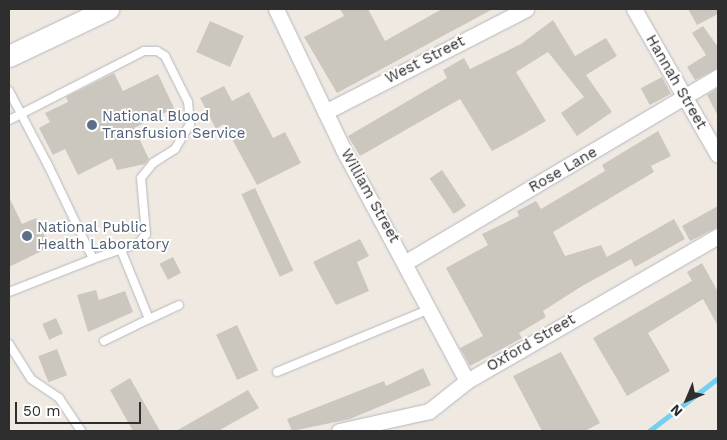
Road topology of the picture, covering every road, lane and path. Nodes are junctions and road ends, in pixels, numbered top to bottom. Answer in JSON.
{"nodes":[{"id":1,"x":108,"y":9,"type":"edge"},
{"id":2,"x":276,"y":9,"type":"edge"},
{"id":3,"x":526,"y":9,"type":"edge"},
{"id":4,"x":634,"y":9,"type":"edge"},
{"id":5,"x":9,"y":56,"type":"edge"},
{"id":6,"x":718,"y":77,"type":"edge"},
{"id":7,"x":9,"y":91,"type":"edge"},
{"id":8,"x":685,"y":98,"type":"junction"},
{"id":9,"x":325,"y":112,"type":"junction"},
{"id":10,"x":21,"y":114,"type":"junction"},
{"id":11,"x":9,"y":120,"type":"edge"},
{"id":12,"x":718,"y":155,"type":"edge"},
{"id":13,"x":718,"y":236,"type":"edge"},
{"id":14,"x":121,"y":250,"type":"junction"},
{"id":15,"x":93,"y":259,"type":"junction"},
{"id":16,"x":406,"y":262,"type":"junction"},
{"id":17,"x":9,"y":292,"type":"edge"},
{"id":18,"x":179,"y":305,"type":"dead end"},
{"id":19,"x":430,"y":309,"type":"junction"},
{"id":20,"x":149,"y":318,"type":"junction"},
{"id":21,"x":104,"y":341,"type":"dead end"},
{"id":22,"x":9,"y":344,"type":"edge"},
{"id":23,"x":277,"y":372,"type":"dead end"},
{"id":24,"x":467,"y":381,"type":"junction"},
{"id":25,"x":81,"y":431,"type":"edge"},
{"id":26,"x":339,"y":431,"type":"edge"}],
"edges":[{"from":1,"to":5,"type":"street"},
{"from":2,"to":9,"type":"street","name":"William Street"},
{"from":3,"to":9,"type":"street","name":"West Street"},
{"from":4,"to":8,"type":"street","name":"Hannah Street"},
{"from":6,"to":8,"type":"street","name":"Rose Lane"},
{"from":7,"to":10,"type":"lane"},
{"from":8,"to":12,"type":"street","name":"Hannah Street"},
{"from":8,"to":16,"type":"street","name":"Rose Lane"},
{"from":9,"to":16,"type":"street","name":"William Street"},
{"from":10,"to":11,"type":"lane"},
{"from":10,"to":14,"type":"lane"},
{"from":10,"to":15,"type":"lane"},
{"from":13,"to":24,"type":"street","name":"Oxford Street"},
{"from":14,"to":15,"type":"lane"},
{"from":14,"to":20,"type":"lane"},
{"from":15,"to":17,"type":"lane"},
{"from":16,"to":19,"type":"street","name":"William Street"},
{"from":18,"to":20,"type":"lane"},
{"from":19,"to":23,"type":"lane"},
{"from":19,"to":24,"type":"street","name":"William Street"},
{"from":20,"to":21,"type":"lane"},
{"from":22,"to":25,"type":"lane"},
{"from":24,"to":26,"type":"street","name":"Oxford Street"}]}
